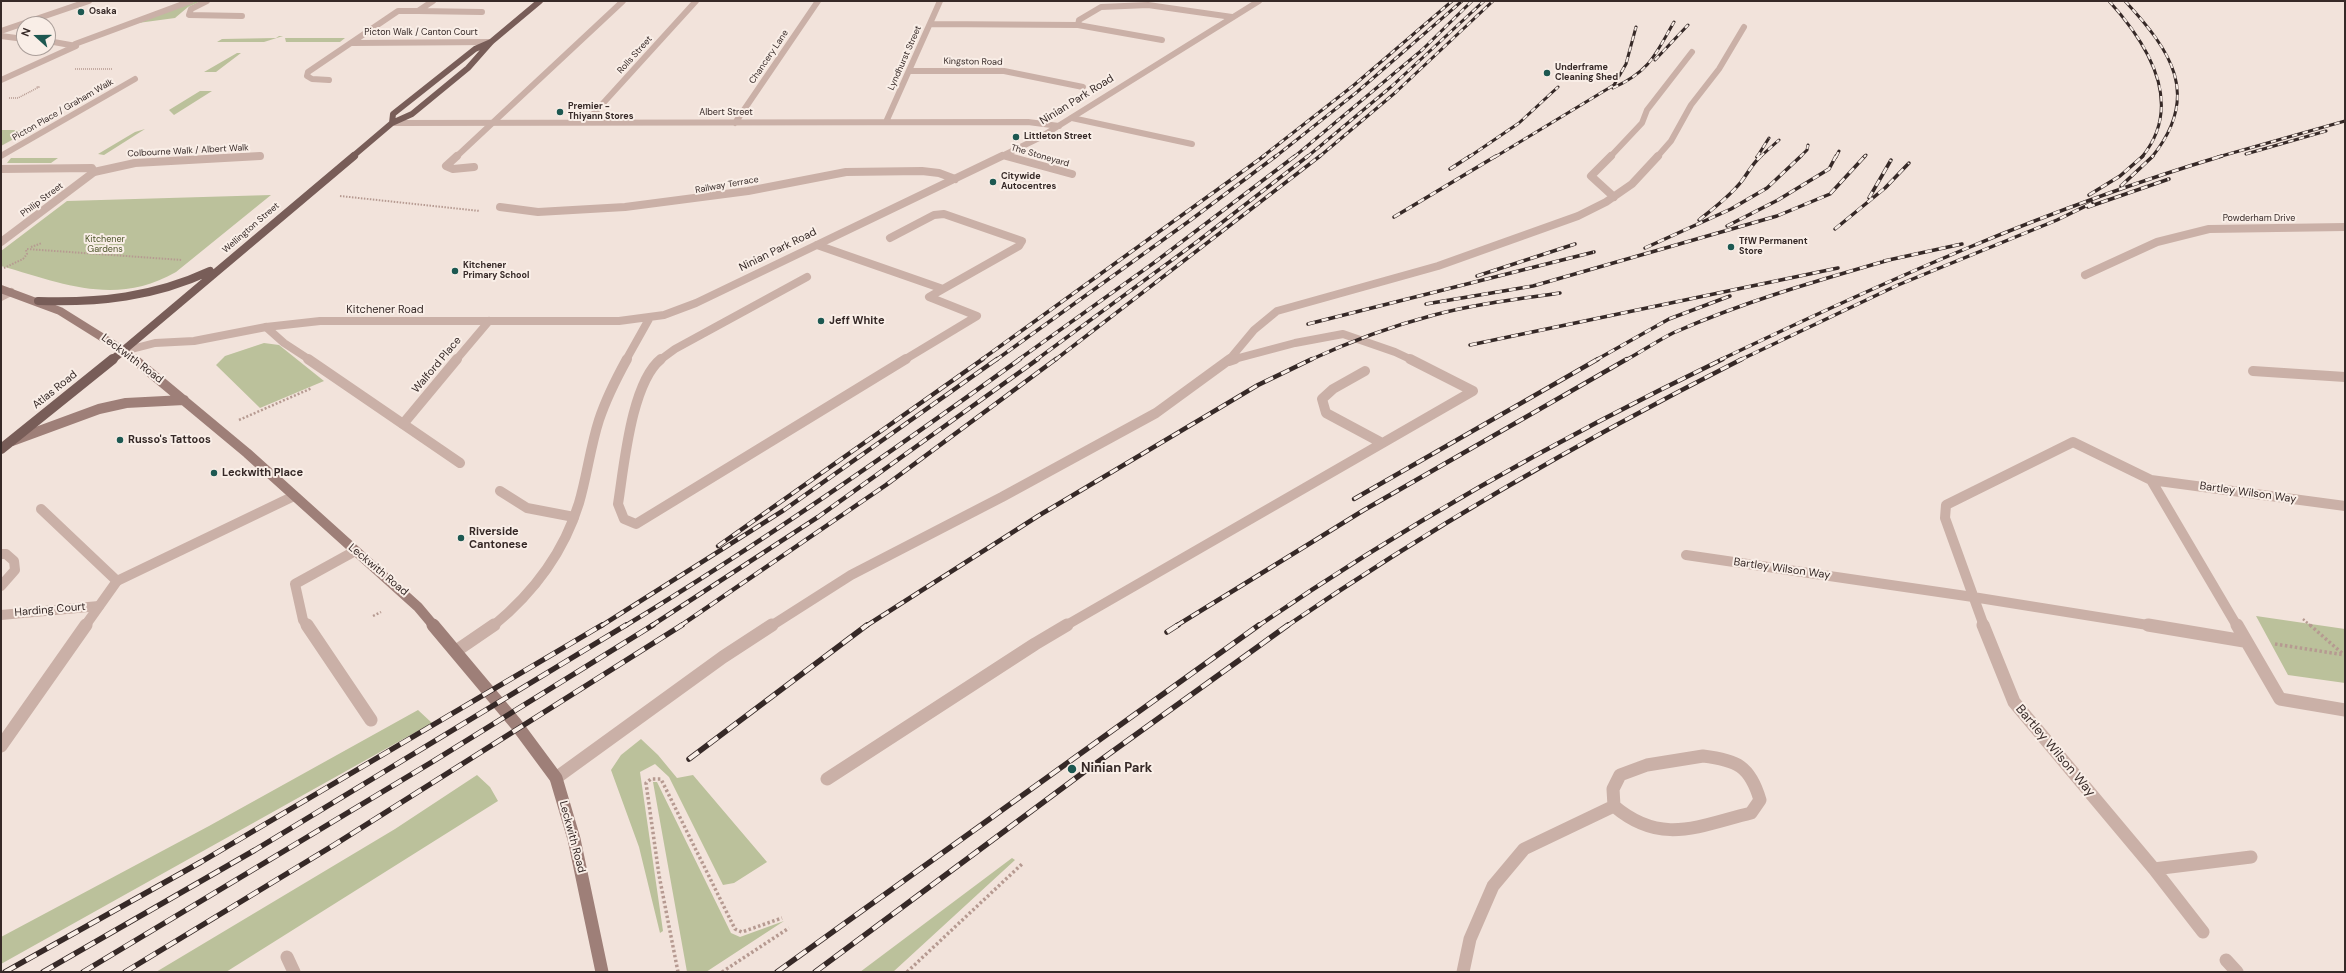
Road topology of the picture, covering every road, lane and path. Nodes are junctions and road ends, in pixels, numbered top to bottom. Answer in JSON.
{"nodes":[{"id":1,"x":89,"y":1,"type":"edge"},
{"id":2,"x":191,"y":1,"type":"edge"},
{"id":3,"x":208,"y":1,"type":"edge"},
{"id":4,"x":433,"y":1,"type":"edge"},
{"id":5,"x":540,"y":1,"type":"edge"},
{"id":6,"x":623,"y":1,"type":"edge"},
{"id":7,"x":696,"y":1,"type":"edge"},
{"id":8,"x":818,"y":1,"type":"edge"},
{"id":9,"x":940,"y":1,"type":"edge"},
{"id":10,"x":1259,"y":1,"type":"edge"},
{"id":11,"x":418,"y":11,"type":"junction"},
{"id":12,"x":482,"y":12,"type":"dead end"},
{"id":13,"x":242,"y":16,"type":"dead end"},
{"id":14,"x":1232,"y":18,"type":"junction"},
{"id":15,"x":930,"y":24,"type":"junction"},
{"id":16,"x":1078,"y":25,"type":"junction"},
{"id":17,"x":1744,"y":27,"type":"dead end"},
{"id":18,"x":1,"y":31,"type":"edge"},
{"id":19,"x":1,"y":36,"type":"edge"},
{"id":20,"x":16,"y":38,"type":"edge"},
{"id":21,"x":1162,"y":40,"type":"dead end"},
{"id":22,"x":56,"y":42,"type":"edge"},
{"id":23,"x":491,"y":42,"type":"junction"},
{"id":24,"x":352,"y":43,"type":"junction"},
{"id":25,"x":75,"y":44,"type":"junction"},
{"id":26,"x":1692,"y":52,"type":"dead end"},
{"id":27,"x":72,"y":69,"type":"dead end"},
{"id":28,"x":118,"y":69,"type":"dead end"},
{"id":29,"x":910,"y":71,"type":"junction"},
{"id":30,"x":134,"y":79,"type":"dead end"},
{"id":31,"x":1,"y":80,"type":"edge"},
{"id":32,"x":329,"y":80,"type":"dead end"},
{"id":33,"x":1083,"y":87,"type":"dead end"},
{"id":34,"x":1072,"y":118,"type":"junction"},
{"id":35,"x":494,"y":122,"type":"junction"},
{"id":36,"x":586,"y":122,"type":"junction"},
{"id":37,"x":886,"y":122,"type":"junction"},
{"id":38,"x":392,"y":123,"type":"junction"},
{"id":39,"x":735,"y":123,"type":"junction"},
{"id":40,"x":1059,"y":126,"type":"junction"},
{"id":41,"x":1192,"y":144,"type":"dead end"},
{"id":42,"x":1004,"y":155,"type":"junction"},
{"id":43,"x":1,"y":156,"type":"edge"},
{"id":44,"x":260,"y":156,"type":"dead end"},
{"id":45,"x":474,"y":167,"type":"dead end"},
{"id":46,"x":1,"y":169,"type":"edge"},
{"id":47,"x":94,"y":172,"type":"junction"},
{"id":48,"x":1072,"y":174,"type":"dead end"},
{"id":49,"x":955,"y":179,"type":"junction"},
{"id":50,"x":307,"y":193,"type":"junction"},
{"id":51,"x":1614,"y":197,"type":"junction"},
{"id":52,"x":500,"y":207,"type":"joint"},
{"id":53,"x":2345,"y":227,"type":"edge"},
{"id":54,"x":890,"y":238,"type":"dead end"},
{"id":55,"x":1,"y":242,"type":"edge"},
{"id":56,"x":42,"y":243,"type":"dead end"},
{"id":57,"x":817,"y":245,"type":"junction"},
{"id":58,"x":25,"y":248,"type":"junction"},
{"id":59,"x":19,"y":250,"type":"dead end"},
{"id":60,"x":182,"y":260,"type":"dead end"},
{"id":61,"x":225,"y":263,"type":"junction"},
{"id":62,"x":3,"y":268,"type":"dead end"},
{"id":63,"x":2085,"y":275,"type":"dead end"},
{"id":64,"x":807,"y":277,"type":"dead end"},
{"id":65,"x":1,"y":289,"type":"edge"},
{"id":66,"x":943,"y":289,"type":"junction"},
{"id":67,"x":11,"y":292,"type":"junction"},
{"id":68,"x":1,"y":297,"type":"edge"},
{"id":69,"x":38,"y":301,"type":"junction"},
{"id":70,"x":649,"y":319,"type":"junction"},
{"id":71,"x":489,"y":321,"type":"junction"},
{"id":72,"x":266,"y":327,"type":"junction"},
{"id":73,"x":124,"y":351,"type":"junction"},
{"id":74,"x":1229,"y":361,"type":"junction"},
{"id":75,"x":2253,"y":371,"type":"dead end"},
{"id":76,"x":1365,"y":372,"type":"dead end"},
{"id":77,"x":2345,"y":377,"type":"edge"},
{"id":78,"x":336,"y":378,"type":"junction"},
{"id":79,"x":184,"y":400,"type":"junction"},
{"id":80,"x":404,"y":424,"type":"junction"},
{"id":81,"x":218,"y":428,"type":"junction"},
{"id":82,"x":1382,"y":443,"type":"junction"},
{"id":83,"x":5,"y":446,"type":"edge"},
{"id":84,"x":460,"y":463,"type":"dead end"},
{"id":85,"x":2151,"y":480,"type":"junction"},
{"id":86,"x":500,"y":491,"type":"dead end"},
{"id":87,"x":294,"y":496,"type":"junction"},
{"id":88,"x":2345,"y":506,"type":"edge"},
{"id":89,"x":41,"y":509,"type":"dead end"},
{"id":90,"x":574,"y":517,"type":"junction"},
{"id":91,"x":355,"y":551,"type":"junction"},
{"id":92,"x":1,"y":554,"type":"edge"},
{"id":93,"x":1686,"y":555,"type":"dead end"},
{"id":94,"x":117,"y":581,"type":"junction"},
{"id":95,"x":1,"y":586,"type":"edge"},
{"id":96,"x":1973,"y":597,"type":"junction"},
{"id":97,"x":99,"y":606,"type":"junction"},
{"id":98,"x":381,"y":612,"type":"dead end"},
{"id":99,"x":1,"y":614,"type":"edge"},
{"id":100,"x":373,"y":616,"type":"dead end"},
{"id":101,"x":2303,"y":619,"type":"dead end"},
{"id":102,"x":2244,"y":640,"type":"junction"},
{"id":103,"x":2271,"y":644,"type":"dead end"},
{"id":104,"x":456,"y":651,"type":"junction"},
{"id":105,"x":2345,"y":655,"type":"edge"},
{"id":106,"x":2345,"y":710,"type":"edge"},
{"id":107,"x":371,"y":720,"type":"dead end"},
{"id":108,"x":1,"y":746,"type":"edge"},
{"id":109,"x":556,"y":778,"type":"junction"},
{"id":110,"x":827,"y":779,"type":"dead end"},
{"id":111,"x":1614,"y":806,"type":"junction"},
{"id":112,"x":2251,"y":858,"type":"dead end"},
{"id":113,"x":1022,"y":864,"type":"dead end"},
{"id":114,"x":2154,"y":868,"type":"junction"},
{"id":115,"x":782,"y":918,"type":"dead end"},
{"id":116,"x":789,"y":928,"type":"dead end"},
{"id":117,"x":2203,"y":932,"type":"dead end"},
{"id":118,"x":287,"y":957,"type":"dead end"},
{"id":119,"x":2226,"y":960,"type":"dead end"},
{"id":120,"x":294,"y":972,"type":"edge"},
{"id":121,"x":602,"y":972,"type":"edge"},
{"id":122,"x":678,"y":972,"type":"edge"},
{"id":123,"x":722,"y":972,"type":"edge"},
{"id":124,"x":907,"y":972,"type":"edge"},
{"id":125,"x":1463,"y":972,"type":"edge"},
{"id":126,"x":2237,"y":972,"type":"edge"}],
"edges":[{"from":1,"to":18,"type":"street"},
{"from":2,"to":25,"type":"street"},
{"from":3,"to":13,"type":"street"},
{"from":4,"to":11,"type":"street"},
{"from":5,"to":23,"type":"main road","name":"Wellington Street"},
{"from":6,"to":35,"type":"street"},
{"from":7,"to":36,"type":"street","name":"Rolls Street"},
{"from":8,"to":39,"type":"street","name":"Chancery Lane"},
{"from":9,"to":15,"type":"street","name":"Lyndhurst Street"},
{"from":10,"to":14,"type":"street","name":"Ninian Park Road"},
{"from":11,"to":12,"type":"street"},
{"from":11,"to":24,"type":"street"},
{"from":14,"to":16,"type":"street"},
{"from":14,"to":34,"type":"street","name":"Ninian Park Road"},
{"from":15,"to":16,"type":"street"},
{"from":15,"to":29,"type":"street","name":"Lyndhurst Street"},
{"from":16,"to":21,"type":"street"},
{"from":17,"to":51,"type":"street"},
{"from":19,"to":20,"type":"street"},
{"from":22,"to":25,"type":"street"},
{"from":23,"to":24,"type":"street","name":"Picton Walk / Canton Court"},
{"from":23,"to":38,"type":"main road","name":"Wellington Street"},
{"from":23,"to":38,"type":"main road","name":"Wellington Street"},
{"from":24,"to":32,"type":"street"},
{"from":25,"to":31,"type":"street"},
{"from":26,"to":51,"type":"street"},
{"from":27,"to":28,"type":"path"},
{"from":29,"to":33,"type":"street","name":"Kingston Road"},
{"from":29,"to":37,"type":"street","name":"Lyndhurst Street"},
{"from":30,"to":43,"type":"street","name":"Picton Place / Graham Walk"},
{"from":34,"to":40,"type":"street","name":"Ninian Park Road"},
{"from":34,"to":41,"type":"street"},
{"from":35,"to":36,"type":"street","name":"Albert Street"},
{"from":35,"to":38,"type":"street","name":"Albert Street"},
{"from":35,"to":45,"type":"street"},
{"from":36,"to":39,"type":"street","name":"Albert Street"},
{"from":37,"to":39,"type":"street","name":"Albert Street"},
{"from":37,"to":40,"type":"street","name":"Albert Street"},
{"from":38,"to":50,"type":"main road","name":"Wellington Street"},
{"from":40,"to":42,"type":"street","name":"Ninian Park Road"},
{"from":42,"to":48,"type":"street","name":"The Stoneyard"},
{"from":42,"to":49,"type":"street","name":"Ninian Park Road"},
{"from":44,"to":47,"type":"street","name":"Colbourne Walk / Albert Walk"},
{"from":46,"to":47,"type":"street"},
{"from":47,"to":55,"type":"street","name":"Philip Street"},
{"from":49,"to":52,"type":"street","name":"Railway Terrace"},
{"from":49,"to":57,"type":"street","name":"Ninian Park Road"},
{"from":50,"to":52,"type":"path"},
{"from":50,"to":61,"type":"main road","name":"Wellington Street"},
{"from":51,"to":74,"type":"street"},
{"from":53,"to":63,"type":"street","name":"Powderham Drive"},
{"from":54,"to":66,"type":"street"},
{"from":56,"to":58,"type":"path"},
{"from":57,"to":66,"type":"street"},
{"from":57,"to":70,"type":"street","name":"Ninian Park Road"},
{"from":58,"to":59,"type":"path"},
{"from":58,"to":60,"type":"path"},
{"from":58,"to":62,"type":"path"},
{"from":61,"to":69,"type":"main road"},
{"from":61,"to":73,"type":"main road","name":"Wellington Street"},
{"from":64,"to":66,"type":"street"},
{"from":65,"to":67,"type":"main road","name":"Leckwith Road"},
{"from":67,"to":68,"type":"street"},
{"from":67,"to":69,"type":"main road","name":"Leckwith Road"},
{"from":69,"to":73,"type":"main road","name":"Leckwith Road"},
{"from":70,"to":71,"type":"street","name":"Kitchener Road"},
{"from":70,"to":90,"type":"street"},
{"from":71,"to":72,"type":"street","name":"Kitchener Road"},
{"from":71,"to":80,"type":"street","name":"Walford Place"},
{"from":72,"to":73,"type":"street","name":"Kitchener Road"},
{"from":72,"to":78,"type":"street"},
{"from":73,"to":79,"type":"main road","name":"Leckwith Road"},
{"from":73,"to":83,"type":"main road","name":"Atlas Road"},
{"from":74,"to":82,"type":"street"},
{"from":74,"to":109,"type":"street"},
{"from":75,"to":77,"type":"street"},
{"from":76,"to":82,"type":"street"},
{"from":78,"to":80,"type":"street"},
{"from":78,"to":81,"type":"path"},
{"from":79,"to":81,"type":"main road","name":"Leckwith Road"},
{"from":79,"to":83,"type":"main road"},
{"from":80,"to":84,"type":"street"},
{"from":81,"to":87,"type":"main road","name":"Leckwith Road"},
{"from":82,"to":110,"type":"street"},
{"from":85,"to":88,"type":"street","name":"Bartley Wilson Way"},
{"from":85,"to":96,"type":"street","name":"Bartley Wilson Way"},
{"from":85,"to":102,"type":"street"},
{"from":86,"to":90,"type":"street"},
{"from":87,"to":91,"type":"main road","name":"Leckwith Road"},
{"from":87,"to":94,"type":"street"},
{"from":89,"to":94,"type":"street"},
{"from":90,"to":104,"type":"street"},
{"from":91,"to":104,"type":"main road","name":"Leckwith Road"},
{"from":91,"to":107,"type":"street"},
{"from":92,"to":95,"type":"street"},
{"from":93,"to":96,"type":"street","name":"Bartley Wilson Way"},
{"from":94,"to":97,"type":"street"},
{"from":96,"to":102,"type":"street","name":"Bartley Wilson Way"},
{"from":96,"to":114,"type":"street","name":"Bartley Wilson Way"},
{"from":97,"to":99,"type":"street","name":"Harding Court"},
{"from":97,"to":108,"type":"street"},
{"from":98,"to":100,"type":"path"},
{"from":101,"to":105,"type":"path"},
{"from":102,"to":106,"type":"street"},
{"from":103,"to":105,"type":"path"},
{"from":104,"to":109,"type":"main road","name":"Leckwith Road"},
{"from":109,"to":121,"type":"main road","name":"Leckwith Road"},
{"from":111,"to":111,"type":"street"},
{"from":111,"to":125,"type":"street"},
{"from":112,"to":114,"type":"street"},
{"from":113,"to":124,"type":"path"},
{"from":114,"to":117,"type":"street","name":"Bartley Wilson Way"},
{"from":115,"to":122,"type":"path"},
{"from":116,"to":123,"type":"path"},
{"from":118,"to":120,"type":"street"},
{"from":119,"to":126,"type":"street"}]}
